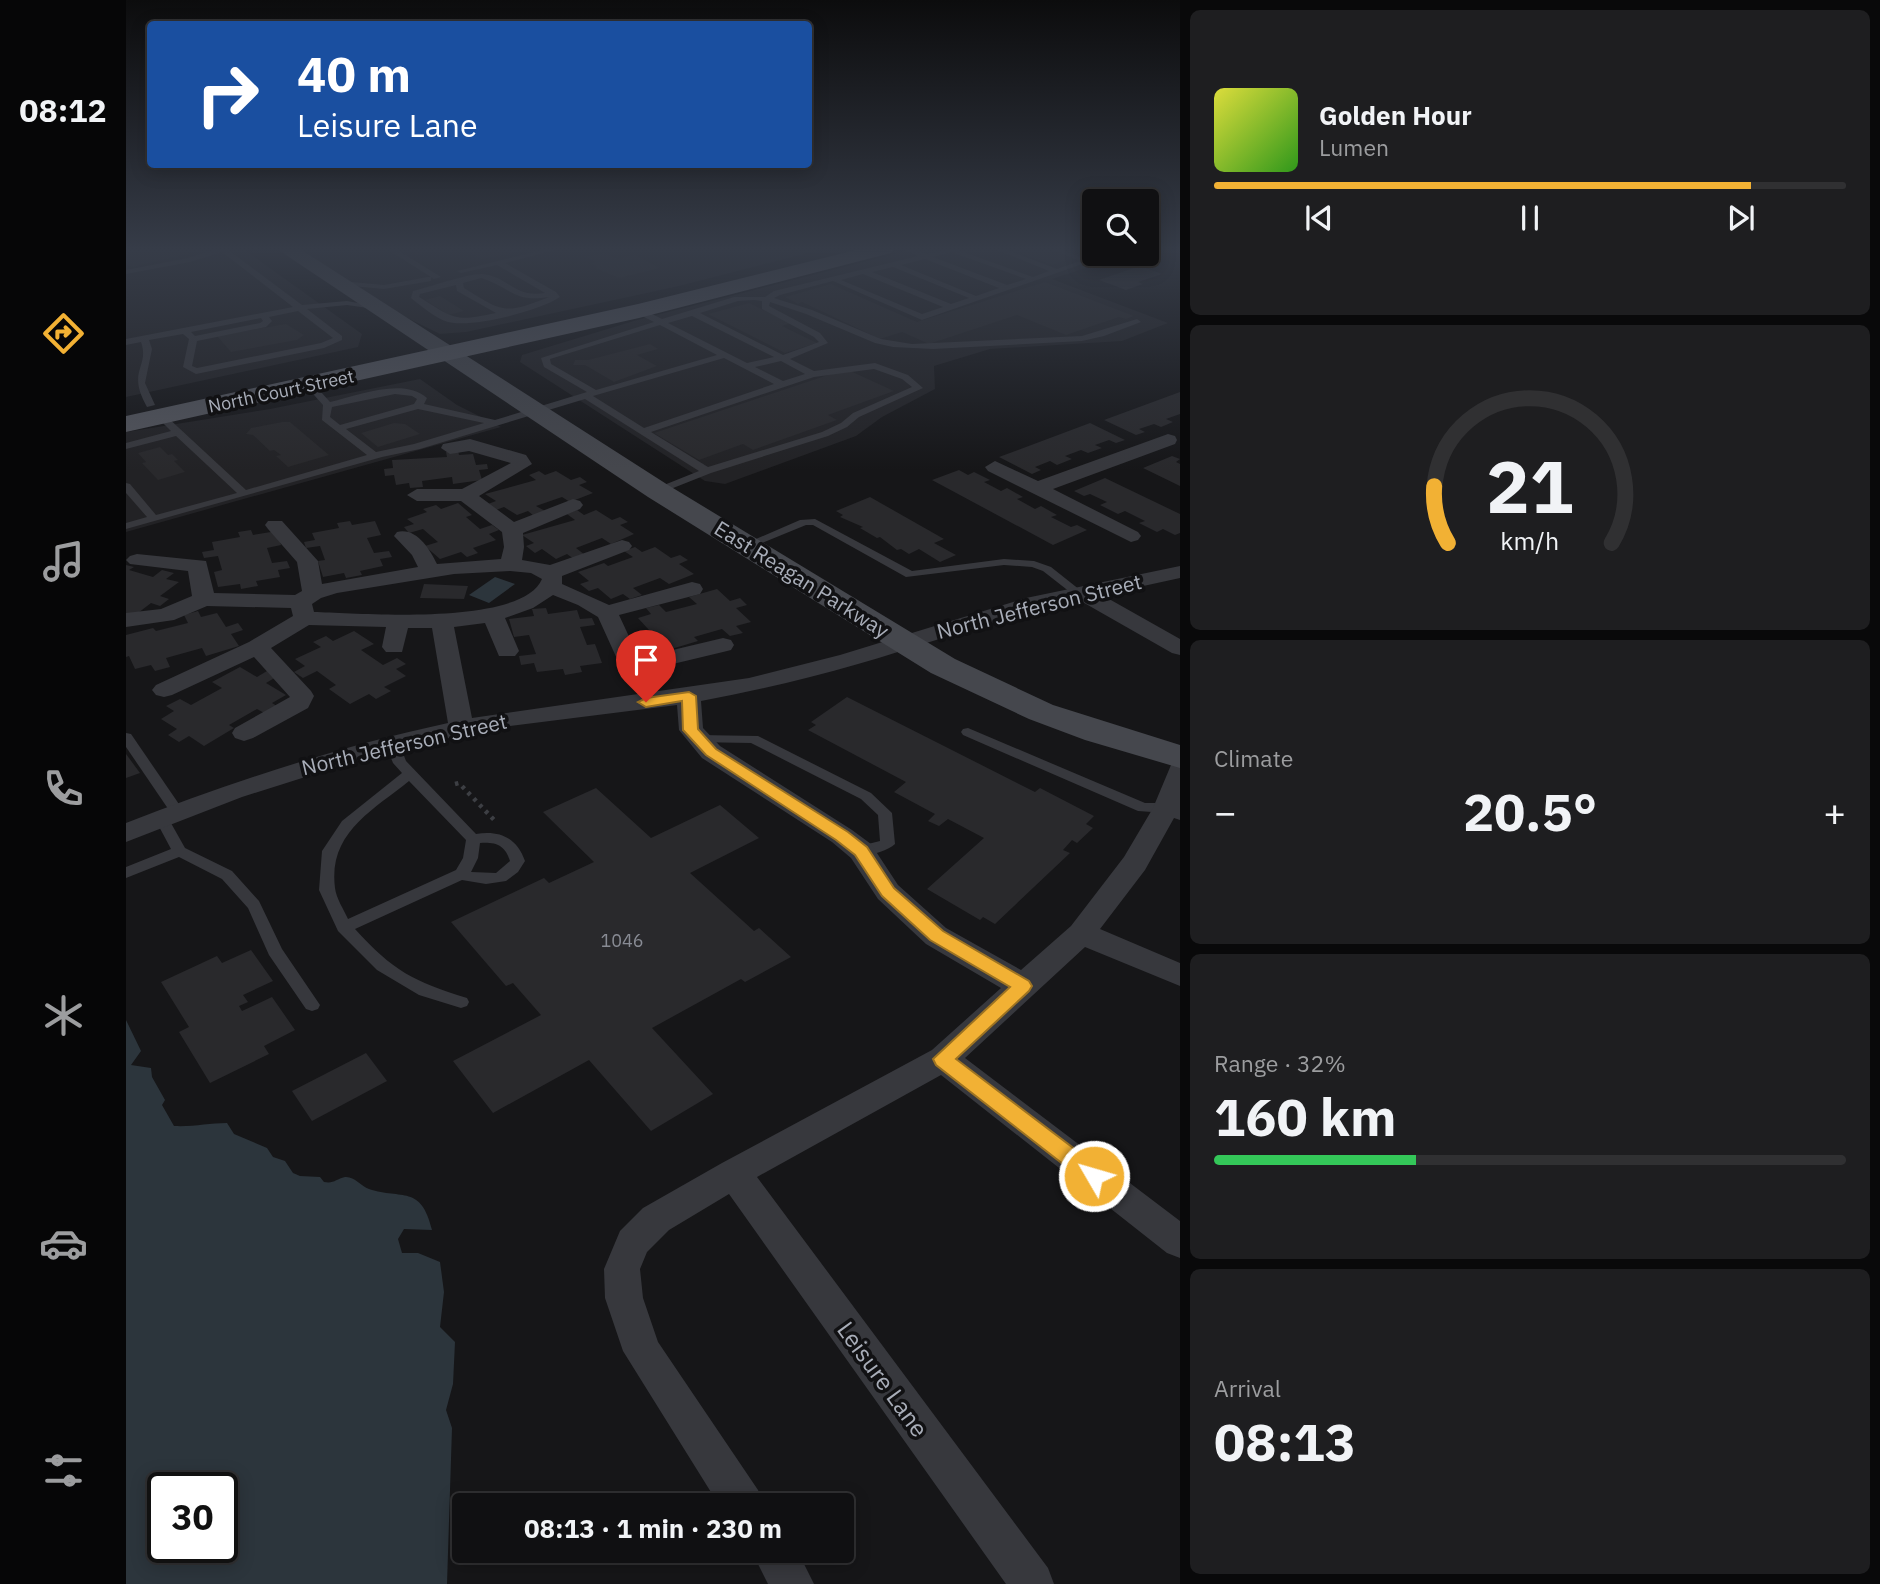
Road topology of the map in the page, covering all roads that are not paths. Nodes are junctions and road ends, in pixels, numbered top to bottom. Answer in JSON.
{"nodes":[{"id":1,"x":221,"y":323,"type":"edge"},
{"id":2,"x":266,"y":323,"type":"edge"},
{"id":3,"x":322,"y":323,"type":"edge"},
{"id":4,"x":406,"y":323,"type":"edge"},
{"id":5,"x":544,"y":323,"type":"edge"},
{"id":6,"x":576,"y":323,"type":"edge"},
{"id":7,"x":663,"y":323,"type":"joint"},
{"id":8,"x":713,"y":323,"type":"edge"},
{"id":9,"x":794,"y":323,"type":"edge"},
{"id":10,"x":837,"y":323,"type":"edge"},
{"id":11,"x":1134,"y":323,"type":"edge"},
{"id":12,"x":184,"y":330,"type":"junction"},
{"id":13,"x":143,"y":338,"type":"junction"},
{"id":14,"x":193,"y":339,"type":"junction"},
{"id":15,"x":126,"y":342,"type":"edge"},
{"id":16,"x":439,"y":349,"type":"junction"},
{"id":17,"x":725,"y":355,"type":"junction"},
{"id":18,"x":783,"y":358,"type":"junction"},
{"id":19,"x":746,"y":366,"type":"junction"},
{"id":20,"x":813,"y":374,"type":"junction"},
{"id":21,"x":309,"y":384,"type":"junction"},
{"id":22,"x":783,"y":385,"type":"junction"},
{"id":23,"x":591,"y":395,"type":"junction"},
{"id":24,"x":328,"y":405,"type":"junction"},
{"id":25,"x":418,"y":406,"type":"junction"},
{"id":26,"x":536,"y":412,"type":"junction"},
{"id":27,"x":154,"y":416,"type":"edge"},
{"id":28,"x":495,"y":423,"type":"junction"},
{"id":29,"x":126,"y":424,"type":"edge"},
{"id":30,"x":338,"y":428,"type":"junction"},
{"id":31,"x":642,"y":432,"type":"junction"},
{"id":32,"x":1176,"y":440,"type":"edge"},
{"id":33,"x":126,"y":446,"type":"edge"},
{"id":34,"x":450,"y":448,"type":"dead end"},
{"id":35,"x":374,"y":455,"type":"junction"},
{"id":36,"x":995,"y":467,"type":"dead end"},
{"id":37,"x":707,"y":471,"type":"junction"},
{"id":38,"x":126,"y":486,"type":"edge"},
{"id":39,"x":1037,"y":488,"type":"junction"},
{"id":40,"x":658,"y":491,"type":"junction"},
{"id":41,"x":244,"y":494,"type":"junction"},
{"id":42,"x":417,"y":495,"type":"dead end"},
{"id":43,"x":466,"y":495,"type":"junction"},
{"id":44,"x":573,"y":505,"type":"dead end"},
{"id":45,"x":153,"y":518,"type":"junction"},
{"id":46,"x":275,"y":525,"type":"dead end"},
{"id":47,"x":126,"y":526,"type":"edge"},
{"id":48,"x":512,"y":530,"type":"junction"},
{"id":49,"x":404,"y":536,"type":"dead end"},
{"id":50,"x":1131,"y":536,"type":"dead end"},
{"id":51,"x":748,"y":545,"type":"junction"},
{"id":52,"x":622,"y":546,"type":"dead end"},
{"id":53,"x":137,"y":560,"type":"dead end"},
{"id":54,"x":510,"y":565,"type":"junction"},
{"id":55,"x":430,"y":571,"type":"junction"},
{"id":56,"x":1180,"y":572,"type":"edge"},
{"id":57,"x":550,"y":580,"type":"junction"},
{"id":58,"x":692,"y":589,"type":"dead end"},
{"id":59,"x":1082,"y":594,"type":"junction"},
{"id":60,"x":204,"y":599,"type":"junction"},
{"id":61,"x":306,"y":604,"type":"junction"},
{"id":62,"x":607,"y":612,"type":"junction"},
{"id":63,"x":494,"y":615,"type":"junction"},
{"id":64,"x":126,"y":620,"type":"edge"},
{"id":65,"x":398,"y":620,"type":"junction"},
{"id":66,"x":442,"y":622,"type":"junction"},
{"id":67,"x":902,"y":642,"type":"junction"},
{"id":68,"x":723,"y":645,"type":"dead end"},
{"id":69,"x":257,"y":647,"type":"junction"},
{"id":70,"x":394,"y":647,"type":"dead end"},
{"id":71,"x":1180,"y":648,"type":"edge"},
{"id":72,"x":507,"y":651,"type":"dead end"},
{"id":73,"x":164,"y":690,"type":"dead end"},
{"id":74,"x":689,"y":696,"type":"junction"},
{"id":75,"x":461,"y":727,"type":"junction"},
{"id":76,"x":968,"y":732,"type":"dead end"},
{"id":77,"x":244,"y":733,"type":"dead end"},
{"id":78,"x":126,"y":737,"type":"edge"},
{"id":79,"x":699,"y":739,"type":"junction"},
{"id":80,"x":392,"y":743,"type":"junction"},
{"id":81,"x":1180,"y":757,"type":"edge"},
{"id":82,"x":1180,"y":771,"type":"edge"},
{"id":83,"x":410,"y":773,"type":"junction"},
{"id":84,"x":1173,"y":809,"type":"edge"},
{"id":85,"x":170,"y":816,"type":"junction"},
{"id":86,"x":126,"y":833,"type":"edge"},
{"id":87,"x":472,"y":839,"type":"junction"},
{"id":88,"x":180,"y":851,"type":"junction"},
{"id":89,"x":861,"y":851,"type":"junction"},
{"id":90,"x":126,"y":873,"type":"edge"},
{"id":91,"x":461,"y":874,"type":"junction"},
{"id":92,"x":344,"y":927,"type":"junction"},
{"id":93,"x":1081,"y":933,"type":"junction"},
{"id":94,"x":1180,"y":975,"type":"edge"},
{"id":95,"x":1023,"y":986,"type":"junction"},
{"id":96,"x":461,"y":1002,"type":"dead end"},
{"id":97,"x":312,"y":1004,"type":"dead end"},
{"id":98,"x":943,"y":1059,"type":"junction"},
{"id":99,"x":734,"y":1173,"type":"junction"},
{"id":100,"x":1180,"y":1242,"type":"edge"},
{"id":101,"x":735,"y":1493,"type":"edge"},
{"id":102,"x":780,"y":1563,"type":"edge"},
{"id":103,"x":792,"y":1584,"type":"edge"},
{"id":104,"x":1032,"y":1584,"type":"edge"}],
"edges":[{"from":1,"to":12,"type":"lane"},
{"from":2,"to":14,"type":"lane"},
{"from":3,"to":14,"type":"lane"},
{"from":4,"to":16,"type":"street","name":"East Reagan Parkway"},
{"from":5,"to":16,"type":"main road","name":"North Court Street"},
{"from":6,"to":16,"type":"main road","name":"North Court Street"},
{"from":7,"to":17,"type":"lane"},
{"from":7,"to":23,"type":"lane"},
{"from":8,"to":18,"type":"lane"},
{"from":9,"to":18,"type":"lane"},
{"from":10,"to":11,"type":"lane"},
{"from":12,"to":13,"type":"lane"},
{"from":12,"to":14,"type":"lane"},
{"from":13,"to":15,"type":"lane"},
{"from":13,"to":27,"type":"lane"},
{"from":16,"to":21,"type":"main road","name":"North Court Street"},
{"from":16,"to":26,"type":"street","name":"East Reagan Parkway"},
{"from":16,"to":27,"type":"main road","name":"North Court Street"},
{"from":17,"to":19,"type":"lane"},
{"from":17,"to":23,"type":"lane"},
{"from":18,"to":19,"type":"lane"},
{"from":18,"to":20,"type":"lane"},
{"from":19,"to":22,"type":"lane"},
{"from":20,"to":22,"type":"lane"},
{"from":20,"to":37,"type":"lane"},
{"from":21,"to":24,"type":"lane"},
{"from":21,"to":27,"type":"main road","name":"North Court Street"},
{"from":22,"to":31,"type":"lane"},
{"from":23,"to":26,"type":"lane"},
{"from":23,"to":31,"type":"lane"},
{"from":24,"to":25,"type":"lane"},
{"from":24,"to":30,"type":"lane"},
{"from":25,"to":28,"type":"lane"},
{"from":25,"to":30,"type":"lane"},
{"from":26,"to":28,"type":"lane"},
{"from":26,"to":40,"type":"street","name":"East Reagan Parkway"},
{"from":27,"to":29,"type":"main road","name":"North Court Street"},
{"from":27,"to":33,"type":"lane"},
{"from":27,"to":41,"type":"lane"},
{"from":28,"to":35,"type":"lane"},
{"from":30,"to":35,"type":"lane"},
{"from":31,"to":37,"type":"lane"},
{"from":32,"to":39,"type":"street"},
{"from":34,"to":43,"type":"street"},
{"from":35,"to":41,"type":"lane"},
{"from":36,"to":39,"type":"street"},
{"from":37,"to":40,"type":"lane"},
{"from":38,"to":45,"type":"lane"},
{"from":39,"to":50,"type":"street"},
{"from":40,"to":51,"type":"street","name":"East Reagan Parkway"},
{"from":41,"to":45,"type":"lane"},
{"from":42,"to":43,"type":"street"},
{"from":43,"to":48,"type":"street"},
{"from":44,"to":48,"type":"street"},
{"from":45,"to":47,"type":"lane"},
{"from":46,"to":61,"type":"street"},
{"from":48,"to":54,"type":"street"},
{"from":49,"to":55,"type":"street"},
{"from":51,"to":59,"type":"lane"},
{"from":51,"to":67,"type":"street","name":"East Reagan Parkway"},
{"from":52,"to":57,"type":"street"},
{"from":53,"to":60,"type":"street"},
{"from":54,"to":55,"type":"street"},
{"from":54,"to":57,"type":"street"},
{"from":55,"to":61,"type":"street"},
{"from":56,"to":59,"type":"street","name":"North Jefferson Street"},
{"from":57,"to":62,"type":"street"},
{"from":57,"to":63,"type":"street"},
{"from":58,"to":62,"type":"street"},
{"from":59,"to":67,"type":"street","name":"North Jefferson Street"},
{"from":59,"to":71,"type":"street"},
{"from":60,"to":61,"type":"street"},
{"from":60,"to":64,"type":"street"},
{"from":61,"to":65,"type":"street"},
{"from":61,"to":69,"type":"street"},
{"from":62,"to":68,"type":"street"},
{"from":63,"to":66,"type":"street"},
{"from":63,"to":72,"type":"street"},
{"from":65,"to":66,"type":"street"},
{"from":65,"to":70,"type":"street"},
{"from":66,"to":75,"type":"street"},
{"from":67,"to":74,"type":"street","name":"North Jefferson Street"},
{"from":67,"to":81,"type":"street","name":"East Reagan Parkway"},
{"from":69,"to":73,"type":"street"},
{"from":69,"to":77,"type":"street"},
{"from":74,"to":75,"type":"street","name":"North Jefferson Street"},
{"from":74,"to":79,"type":"street"},
{"from":75,"to":80,"type":"street","name":"North Jefferson Street"},
{"from":76,"to":84,"type":"lane"},
{"from":78,"to":85,"type":"lane"},
{"from":79,"to":89,"type":"street"},
{"from":79,"to":89,"type":"lane"},
{"from":80,"to":83,"type":"lane"},
{"from":80,"to":85,"type":"street","name":"North Jefferson Street"},
{"from":82,"to":84,"type":"street"},
{"from":83,"to":87,"type":"lane"},
{"from":83,"to":92,"type":"lane"},
{"from":84,"to":93,"type":"street"},
{"from":85,"to":86,"type":"street","name":"North Jefferson Street"},
{"from":85,"to":88,"type":"lane"},
{"from":87,"to":91,"type":"lane"},
{"from":87,"to":91,"type":"lane"},
{"from":88,"to":90,"type":"lane"},
{"from":88,"to":97,"type":"lane"},
{"from":89,"to":95,"type":"street"},
{"from":91,"to":92,"type":"lane"},
{"from":92,"to":96,"type":"lane"},
{"from":93,"to":94,"type":"street"},
{"from":93,"to":95,"type":"street"},
{"from":95,"to":98,"type":"street"},
{"from":98,"to":99,"type":"street"},
{"from":98,"to":100,"type":"street"},
{"from":99,"to":101,"type":"street"},
{"from":99,"to":104,"type":"street","name":"Leisure Lane"},
{"from":102,"to":103,"type":"street"}]}
